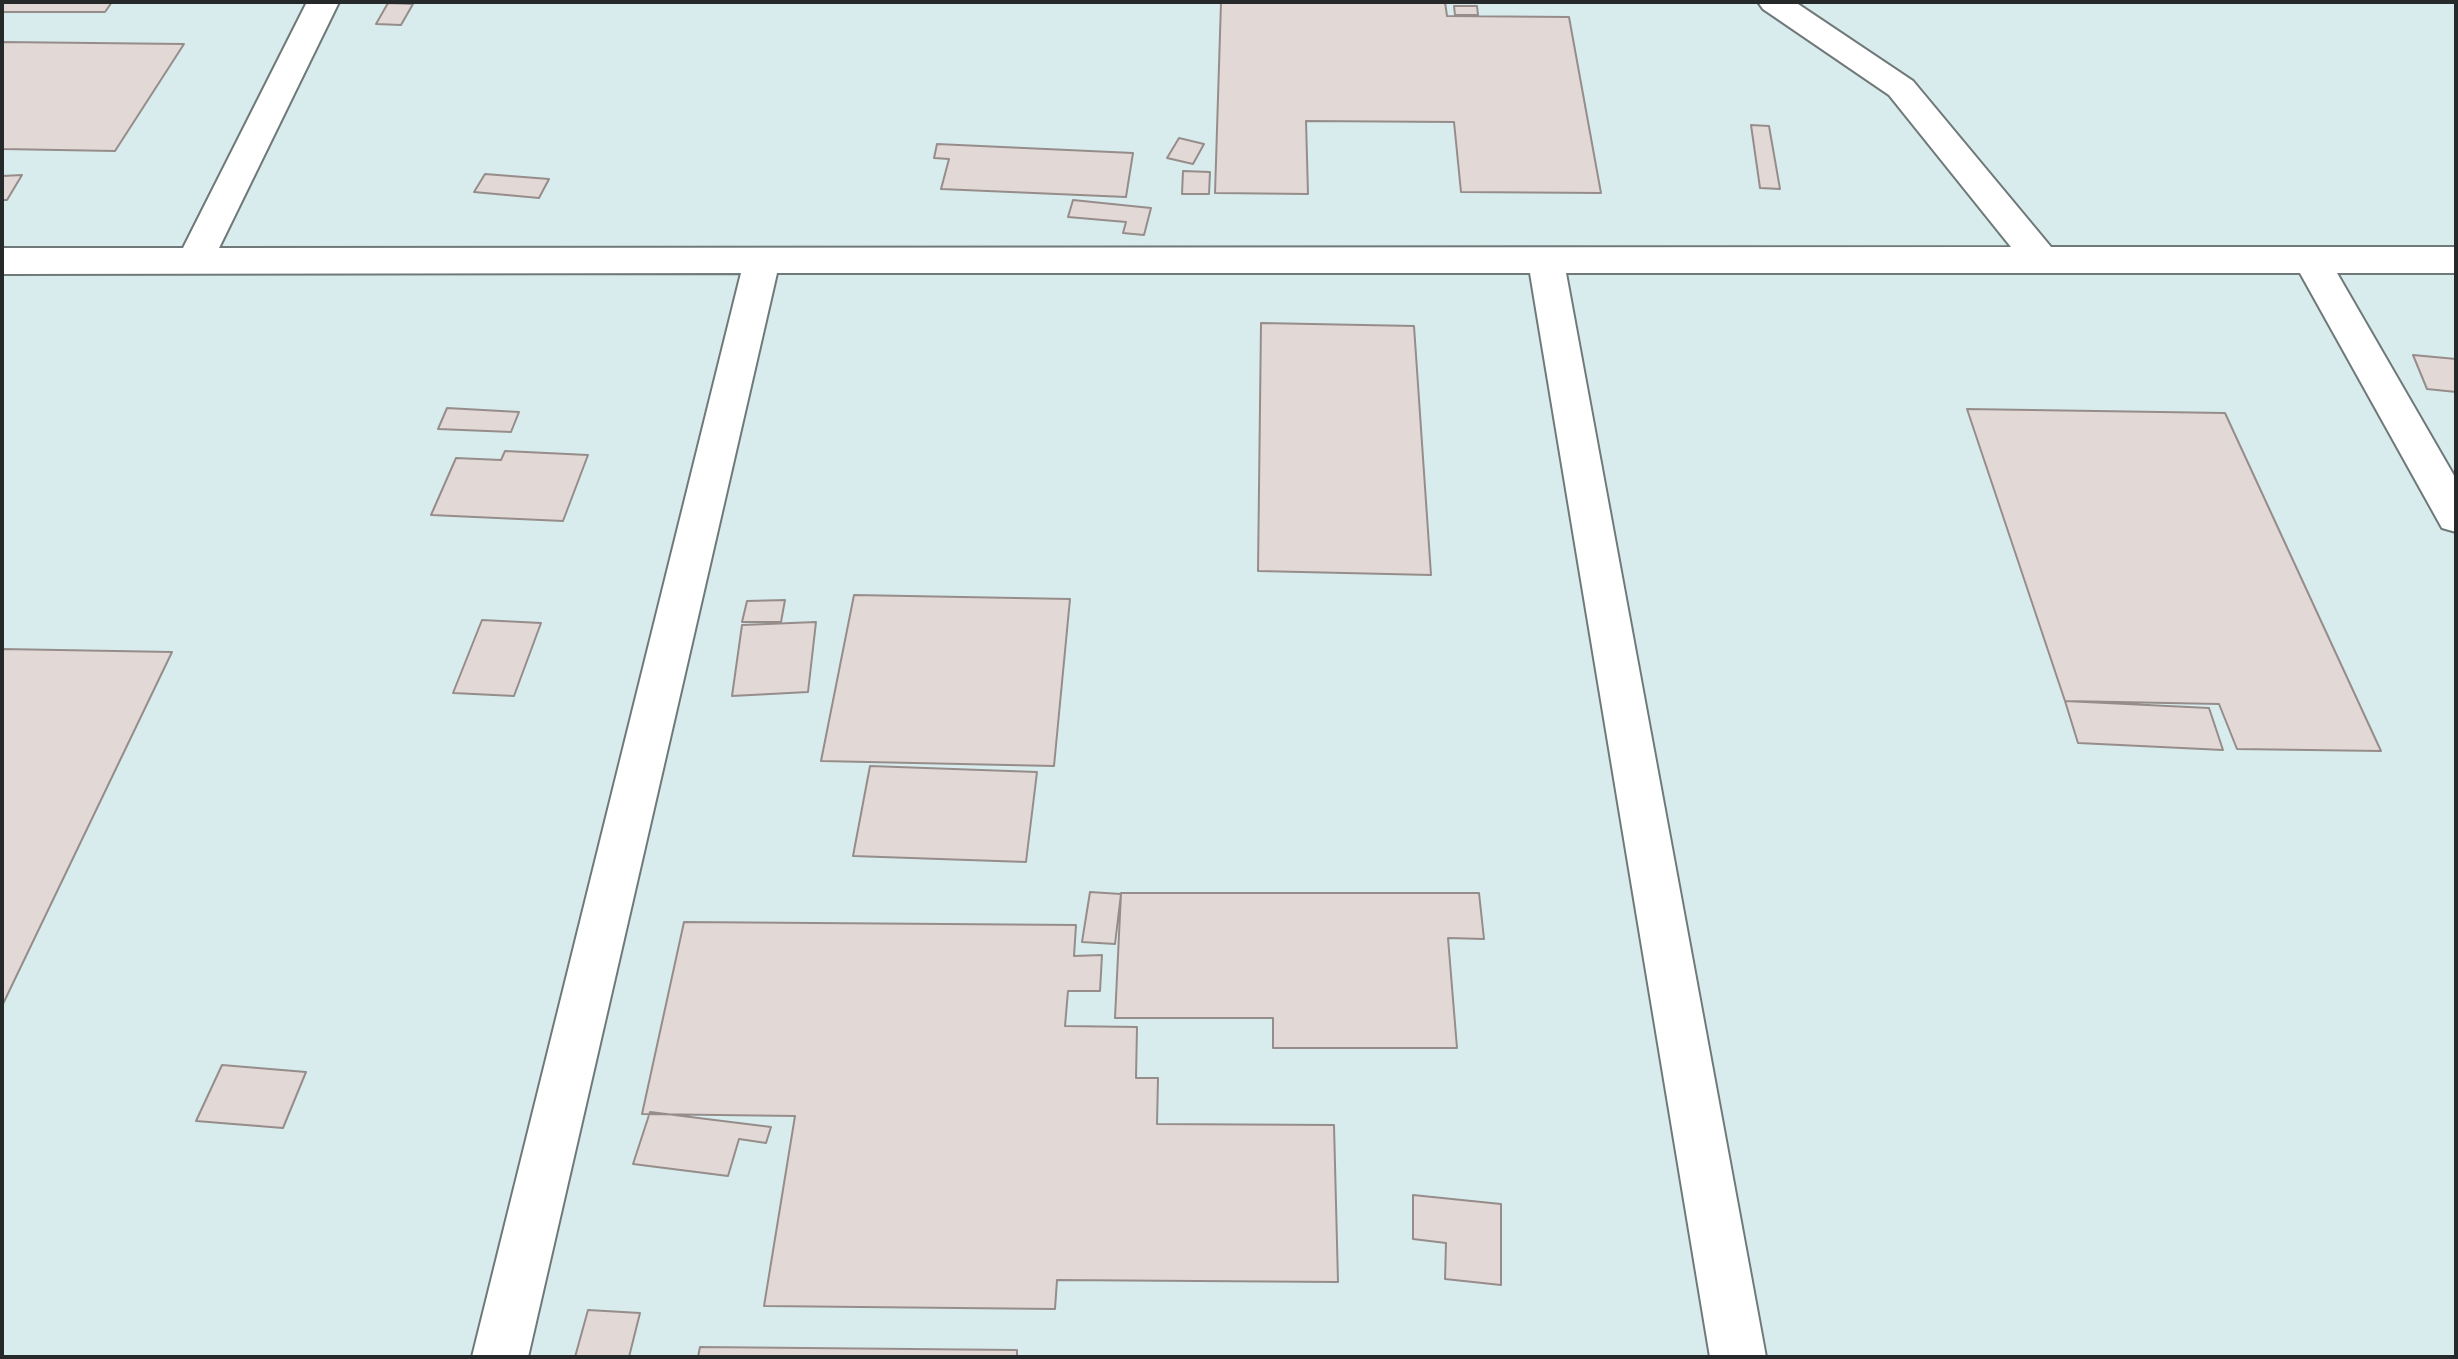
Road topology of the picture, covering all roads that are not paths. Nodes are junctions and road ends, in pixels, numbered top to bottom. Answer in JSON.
{"nodes":[{"id":1,"x":323,"y":2,"type":"edge"},
{"id":2,"x":1774,"y":2,"type":"edge"},
{"id":3,"x":2310,"y":258,"type":"junction"},
{"id":4,"x":2040,"y":259,"type":"junction"},
{"id":5,"x":2456,"y":260,"type":"edge"},
{"id":6,"x":2,"y":261,"type":"edge"},
{"id":7,"x":762,"y":262,"type":"junction"},
{"id":8,"x":1546,"y":262,"type":"junction"},
{"id":9,"x":194,"y":263,"type":"junction"},
{"id":10,"x":2456,"y":516,"type":"edge"},
{"id":11,"x":500,"y":1357,"type":"edge"},
{"id":12,"x":1738,"y":1357,"type":"edge"}],
"edges":[{"from":1,"to":9,"type":"street"},
{"from":2,"to":4,"type":"street"},
{"from":3,"to":4,"type":"street"},
{"from":3,"to":5,"type":"street"},
{"from":3,"to":10,"type":"street"},
{"from":4,"to":8,"type":"street"},
{"from":6,"to":9,"type":"street"},
{"from":7,"to":8,"type":"street"},
{"from":7,"to":9,"type":"street"},
{"from":7,"to":11,"type":"street"},
{"from":8,"to":12,"type":"street"}]}
